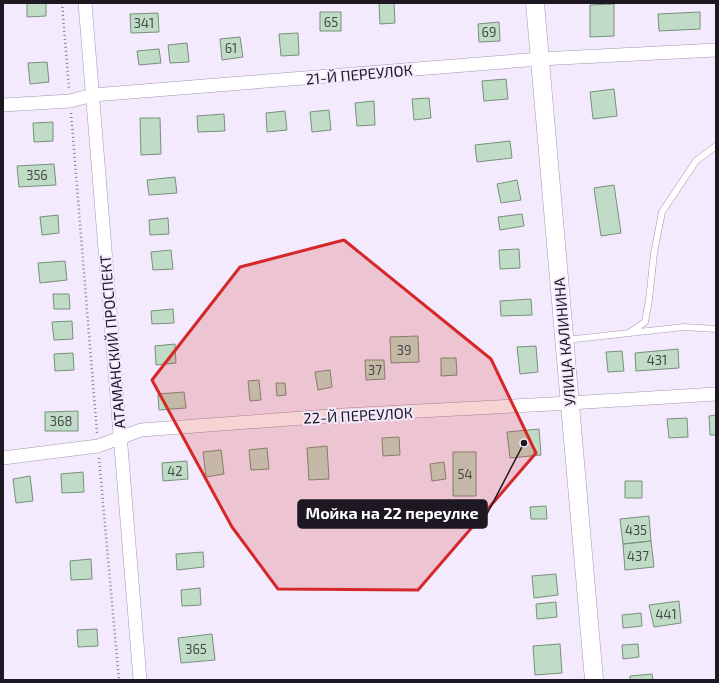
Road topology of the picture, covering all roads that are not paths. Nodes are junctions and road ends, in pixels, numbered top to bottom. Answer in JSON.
{"nodes":[{"id":1,"x":85,"y":3,"type":"edge"},
{"id":2,"x":535,"y":3,"type":"edge"},
{"id":3,"x":716,"y":50,"type":"edge"},
{"id":4,"x":540,"y":59,"type":"junction"},
{"id":5,"x":92,"y":95,"type":"junction"},
{"id":6,"x":3,"y":106,"type":"edge"},
{"id":7,"x":716,"y":146,"type":"edge"},
{"id":8,"x":716,"y":329,"type":"edge"},
{"id":9,"x":629,"y":333,"type":"junction"},
{"id":10,"x":564,"y":340,"type":"junction"},
{"id":11,"x":716,"y":394,"type":"edge"},
{"id":12,"x":570,"y":403,"type":"junction"},
{"id":13,"x":120,"y":438,"type":"junction"},
{"id":14,"x":3,"y":458,"type":"edge"},
{"id":15,"x":140,"y":680,"type":"edge"},
{"id":16,"x":594,"y":680,"type":"edge"}],
"edges":[{"from":1,"to":5,"type":"street","name":"АТАМАНСКИЙ ПРОСПЕКТ"},
{"from":2,"to":4,"type":"main road","name":"УЛИЦА КАЛИНИНА"},
{"from":3,"to":4,"type":"street","name":"21-Й ПЕРЕУЛОК"},
{"from":4,"to":5,"type":"street","name":"21-Й ПЕРЕУЛОК"},
{"from":4,"to":10,"type":"main road","name":"УЛИЦА КАЛИНИНА"},
{"from":5,"to":6,"type":"street","name":"21-Й ПЕРЕУЛОК"},
{"from":5,"to":13,"type":"street","name":"АТАМАНСКИЙ ПРОСПЕКТ"},
{"from":7,"to":9,"type":"lane"},
{"from":8,"to":9,"type":"lane"},
{"from":9,"to":10,"type":"lane"},
{"from":10,"to":12,"type":"main road","name":"УЛИЦА КАЛИНИНА"},
{"from":11,"to":12,"type":"street","name":"22-Й ПЕРЕУЛОК"},
{"from":12,"to":13,"type":"street","name":"22-Й ПЕРЕУЛОК"},
{"from":12,"to":16,"type":"main road","name":"УЛИЦА КАЛИНИНА"},
{"from":13,"to":14,"type":"street","name":"22-Й ПЕРЕУЛОК"},
{"from":13,"to":15,"type":"street","name":"АТАМАНСКИЙ ПРОСПЕКТ"}]}
